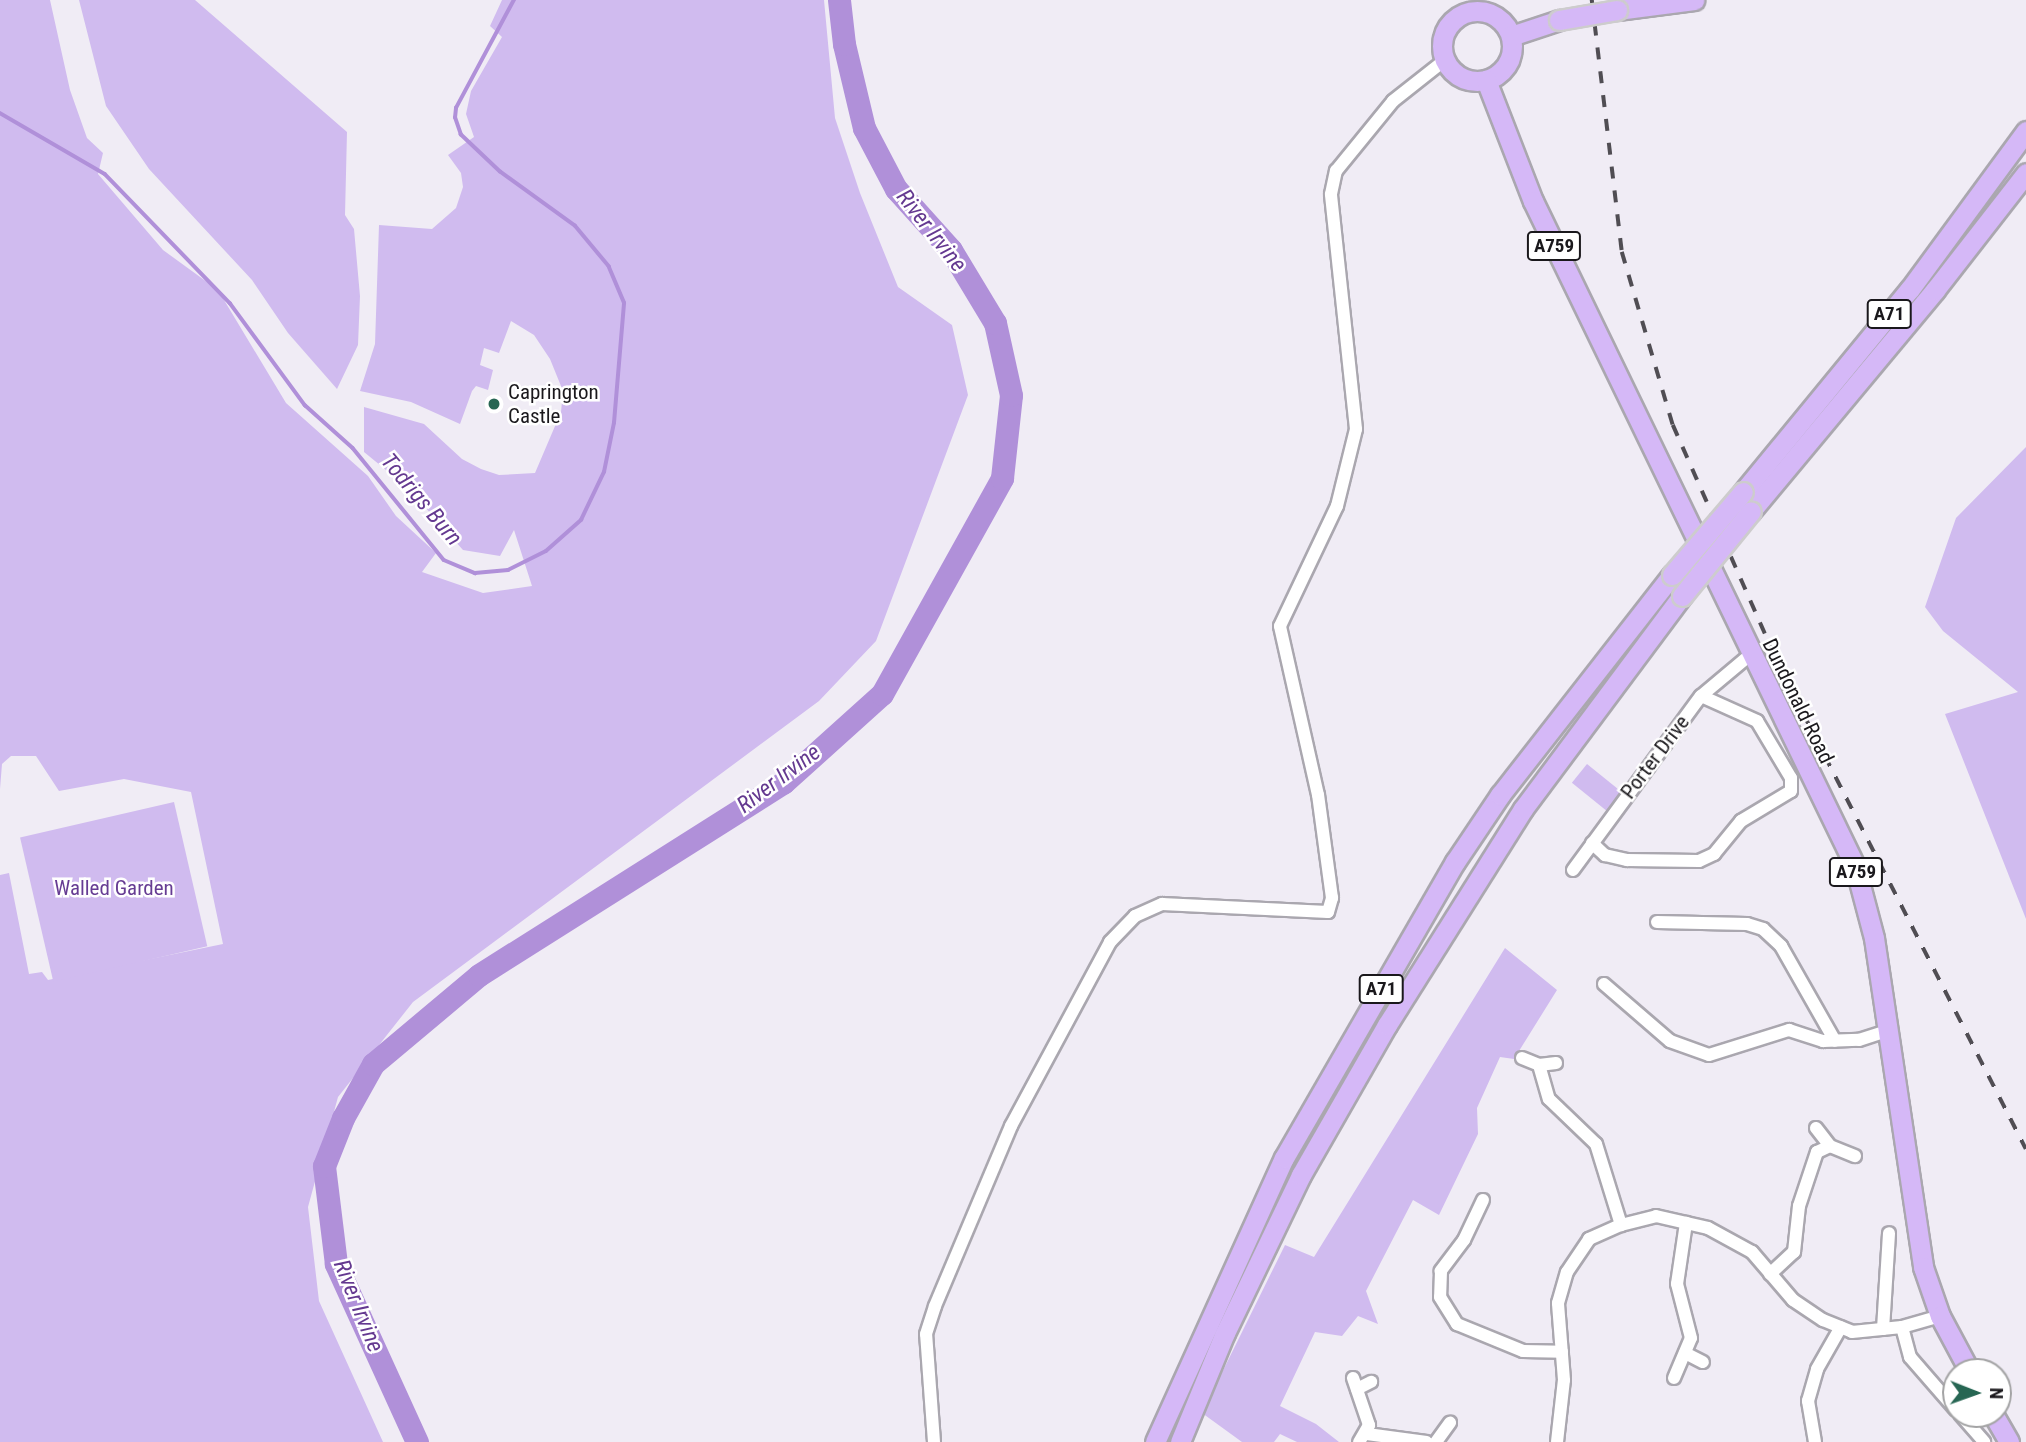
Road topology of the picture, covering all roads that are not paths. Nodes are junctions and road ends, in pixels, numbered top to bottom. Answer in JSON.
{"nodes":[{"id":1,"x":1694,"y":0,"type":"edge"},
{"id":2,"x":1511,"y":36,"type":"junction"},
{"id":3,"x":1445,"y":60,"type":"junction"},
{"id":4,"x":1486,"y":80,"type":"junction"},
{"id":5,"x":2026,"y":131,"type":"edge"},
{"id":6,"x":2026,"y":173,"type":"edge"},
{"id":7,"x":1750,"y":655,"type":"junction"},
{"id":8,"x":1701,"y":696,"type":"junction"},
{"id":9,"x":1592,"y":843,"type":"junction"},
{"id":10,"x":1573,"y":870,"type":"dead end"},
{"id":11,"x":1657,"y":922,"type":"dead end"},
{"id":12,"x":1604,"y":984,"type":"dead end"},
{"id":13,"x":1886,"y":1031,"type":"junction"},
{"id":14,"x":1835,"y":1041,"type":"junction"},
{"id":15,"x":1522,"y":1058,"type":"dead end"},
{"id":16,"x":1556,"y":1063,"type":"dead end"},
{"id":17,"x":1539,"y":1065,"type":"junction"},
{"id":18,"x":1816,"y":1128,"type":"dead end"},
{"id":19,"x":1830,"y":1146,"type":"junction"},
{"id":20,"x":1855,"y":1156,"type":"dead end"},
{"id":21,"x":1483,"y":1200,"type":"dead end"},
{"id":22,"x":1686,"y":1223,"type":"junction"},
{"id":23,"x":1621,"y":1225,"type":"junction"},
{"id":24,"x":1889,"y":1233,"type":"dead end"},
{"id":25,"x":1770,"y":1274,"type":"junction"},
{"id":26,"x":1940,"y":1316,"type":"junction"},
{"id":27,"x":1841,"y":1327,"type":"junction"},
{"id":28,"x":1902,"y":1327,"type":"junction"},
{"id":29,"x":1883,"y":1329,"type":"junction"},
{"id":30,"x":1562,"y":1352,"type":"junction"},
{"id":31,"x":1685,"y":1353,"type":"junction"},
{"id":32,"x":1962,"y":1358,"type":"edge"},
{"id":33,"x":1703,"y":1362,"type":"dead end"},
{"id":34,"x":1674,"y":1378,"type":"dead end"},
{"id":35,"x":1371,"y":1382,"type":"dead end"},
{"id":36,"x":1942,"y":1394,"type":"edge"},
{"id":37,"x":1450,"y":1423,"type":"dead end"},
{"id":38,"x":1972,"y":1428,"type":"edge"},
{"id":39,"x":1363,"y":1438,"type":"edge"},
{"id":40,"x":934,"y":1442,"type":"edge"},
{"id":41,"x":1155,"y":1442,"type":"edge"},
{"id":42,"x":1180,"y":1442,"type":"edge"},
{"id":43,"x":1426,"y":1442,"type":"edge"},
{"id":44,"x":1436,"y":1442,"type":"edge"},
{"id":45,"x":1557,"y":1442,"type":"edge"},
{"id":46,"x":1815,"y":1442,"type":"edge"},
{"id":47,"x":1984,"y":1442,"type":"edge"}],
"edges":[{"from":1,"to":2,"type":"main road","bridge":true},
{"from":2,"to":3,"type":"main road"},
{"from":2,"to":4,"type":"main road"},
{"from":3,"to":4,"type":"main road"},
{"from":3,"to":40,"type":"street"},
{"from":4,"to":7,"type":"main road","name":"Dundonald Road","number":"A759"},
{"from":5,"to":41,"type":"main road","number":"A71","bridge":true},
{"from":6,"to":42,"type":"main road","number":"A71","bridge":true},
{"from":7,"to":8,"type":"street","name":"Porter Drive"},
{"from":7,"to":13,"type":"main road","name":"Dundonald Road","number":"A759"},
{"from":8,"to":9,"type":"street","name":"Porter Drive"},
{"from":8,"to":9,"type":"street"},
{"from":9,"to":10,"type":"street","name":"Porter Drive"},
{"from":11,"to":14,"type":"street"},
{"from":12,"to":14,"type":"street"},
{"from":13,"to":14,"type":"street"},
{"from":13,"to":26,"type":"main road","name":"Dundonald Road","number":"A759"},
{"from":15,"to":17,"type":"street"},
{"from":16,"to":17,"type":"street"},
{"from":17,"to":23,"type":"street"},
{"from":18,"to":19,"type":"street"},
{"from":19,"to":20,"type":"street"},
{"from":19,"to":25,"type":"street"},
{"from":21,"to":30,"type":"street"},
{"from":22,"to":23,"type":"street"},
{"from":22,"to":25,"type":"street"},
{"from":22,"to":31,"type":"street"},
{"from":23,"to":30,"type":"street"},
{"from":24,"to":29,"type":"street"},
{"from":25,"to":27,"type":"street"},
{"from":26,"to":28,"type":"street"},
{"from":26,"to":32,"type":"main road","name":"Dundonald Road","number":"A759"},
{"from":27,"to":29,"type":"street"},
{"from":27,"to":46,"type":"street"},
{"from":28,"to":29,"type":"street"},
{"from":28,"to":36,"type":"street"},
{"from":30,"to":45,"type":"street"},
{"from":31,"to":33,"type":"street"},
{"from":31,"to":34,"type":"street"},
{"from":35,"to":39,"type":"street"},
{"from":37,"to":44,"type":"street"},
{"from":38,"to":47,"type":"street"},
{"from":39,"to":43,"type":"street"}]}
